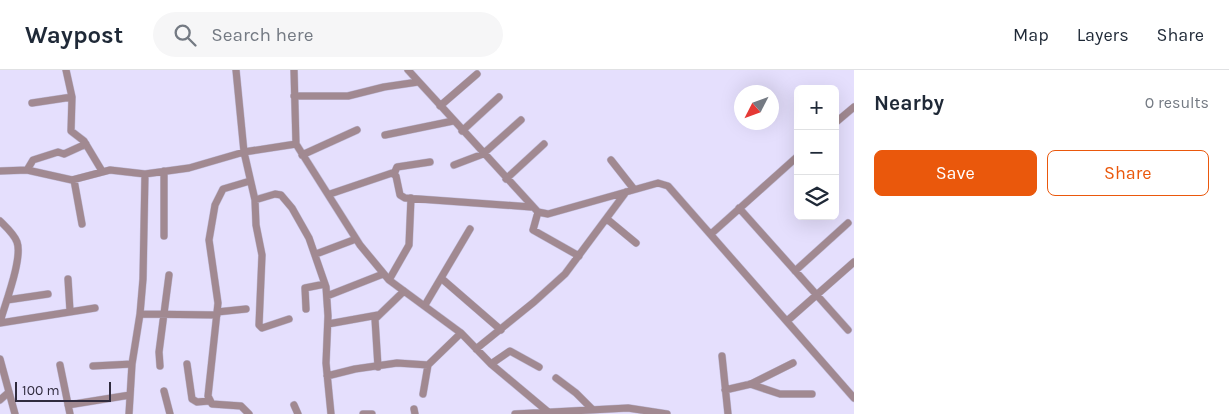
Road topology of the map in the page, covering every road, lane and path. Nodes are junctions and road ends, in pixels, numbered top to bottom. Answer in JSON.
{"nodes":[{"id":1,"x":66,"y":70,"type":"edge"},
{"id":2,"x":236,"y":70,"type":"edge"},
{"id":3,"x":294,"y":70,"type":"edge"},
{"id":4,"x":408,"y":70,"type":"edge"},
{"id":5,"x":476,"y":74,"type":"dead end"},
{"id":6,"x":418,"y":82,"type":"junction"},
{"id":7,"x":294,"y":96,"type":"junction"},
{"id":8,"x":72,"y":97,"type":"junction"},
{"id":9,"x":500,"y":97,"type":"dead end"},
{"id":10,"x":32,"y":103,"type":"dead end"},
{"id":11,"x":440,"y":106,"type":"junction"},
{"id":12,"x":854,"y":106,"type":"edge"},
{"id":13,"x":839,"y":119,"type":"edge"},
{"id":14,"x":522,"y":120,"type":"dead end"},
{"id":15,"x":453,"y":121,"type":"junction"},
{"id":16,"x":357,"y":130,"type":"dead end"},
{"id":17,"x":462,"y":131,"type":"junction"},
{"id":18,"x":385,"y":135,"type":"dead end"},
{"id":19,"x":86,"y":144,"type":"junction"},
{"id":20,"x":296,"y":144,"type":"junction"},
{"id":21,"x":544,"y":144,"type":"dead end"},
{"id":22,"x":244,"y":152,"type":"junction"},
{"id":23,"x":483,"y":154,"type":"junction"},
{"id":24,"x":302,"y":155,"type":"junction"},
{"id":25,"x":611,"y":160,"type":"dead end"},
{"id":26,"x":794,"y":160,"type":"edge"},
{"id":27,"x":430,"y":162,"type":"dead end"},
{"id":28,"x":454,"y":165,"type":"dead end"},
{"id":29,"x":28,"y":170,"type":"junction"},
{"id":30,"x":0,"y":171,"type":"edge"},
{"id":31,"x":102,"y":171,"type":"junction"},
{"id":32,"x":164,"y":171,"type":"junction"},
{"id":33,"x":145,"y":174,"type":"junction"},
{"id":34,"x":394,"y":174,"type":"junction"},
{"id":35,"x":506,"y":179,"type":"junction"},
{"id":36,"x":74,"y":180,"type":"junction"},
{"id":37,"x":250,"y":181,"type":"junction"},
{"id":38,"x":630,"y":190,"type":"junction"},
{"id":39,"x":330,"y":194,"type":"junction"},
{"id":40,"x":411,"y":198,"type":"junction"},
{"id":41,"x":255,"y":200,"type":"junction"},
{"id":42,"x":531,"y":207,"type":"junction"},
{"id":43,"x":739,"y":208,"type":"junction"},
{"id":44,"x":538,"y":212,"type":"junction"},
{"id":45,"x":607,"y":219,"type":"junction"},
{"id":46,"x":0,"y":221,"type":"edge"},
{"id":47,"x":848,"y":223,"type":"dead end"},
{"id":48,"x":82,"y":224,"type":"dead end"},
{"id":49,"x":470,"y":229,"type":"dead end"},
{"id":50,"x":711,"y":234,"type":"junction"},
{"id":51,"x":164,"y":236,"type":"dead end"},
{"id":52,"x":356,"y":239,"type":"junction"},
{"id":53,"x":636,"y":243,"type":"dead end"},
{"id":54,"x":316,"y":254,"type":"junction"},
{"id":55,"x":579,"y":256,"type":"junction"},
{"id":56,"x":854,"y":262,"type":"edge"},
{"id":57,"x":795,"y":271,"type":"junction"},
{"id":58,"x":383,"y":274,"type":"junction"},
{"id":59,"x":169,"y":275,"type":"dead end"},
{"id":60,"x":441,"y":278,"type":"junction"},
{"id":61,"x":68,"y":279,"type":"dead end"},
{"id":62,"x":389,"y":280,"type":"junction"},
{"id":63,"x":325,"y":284,"type":"junction"},
{"id":64,"x":404,"y":291,"type":"junction"},
{"id":65,"x":48,"y":294,"type":"dead end"},
{"id":66,"x":816,"y":294,"type":"junction"},
{"id":67,"x":327,"y":296,"type":"junction"},
{"id":68,"x":7,"y":300,"type":"junction"},
{"id":69,"x":426,"y":305,"type":"junction"},
{"id":70,"x":95,"y":308,"type":"dead end"},
{"id":71,"x":246,"y":309,"type":"dead end"},
{"id":72,"x":306,"y":309,"type":"dead end"},
{"id":73,"x":70,"y":311,"type":"junction"},
{"id":74,"x":140,"y":314,"type":"junction"},
{"id":75,"x":164,"y":314,"type":"junction"},
{"id":76,"x":217,"y":314,"type":"junction"},
{"id":77,"x":378,"y":314,"type":"junction"},
{"id":78,"x":290,"y":319,"type":"dead end"},
{"id":79,"x":787,"y":321,"type":"junction"},
{"id":80,"x":0,"y":322,"type":"edge"},
{"id":81,"x":328,"y":324,"type":"junction"},
{"id":82,"x":501,"y":330,"type":"junction"},
{"id":83,"x":848,"y":330,"type":"dead end"},
{"id":84,"x":461,"y":333,"type":"junction"},
{"id":85,"x":476,"y":349,"type":"junction"},
{"id":86,"x":722,"y":356,"type":"dead end"},
{"id":87,"x":0,"y":359,"type":"edge"},
{"id":88,"x":793,"y":363,"type":"dead end"},
{"id":89,"x":60,"y":364,"type":"dead end"},
{"id":90,"x":132,"y":364,"type":"junction"},
{"id":91,"x":188,"y":364,"type":"dead end"},
{"id":92,"x":491,"y":364,"type":"junction"},
{"id":93,"x":428,"y":365,"type":"junction"},
{"id":94,"x":93,"y":366,"type":"dead end"},
{"id":95,"x":160,"y":366,"type":"dead end"},
{"id":96,"x":378,"y":367,"type":"junction"},
{"id":97,"x":539,"y":367,"type":"dead end"},
{"id":98,"x":327,"y":376,"type":"junction"},
{"id":99,"x":556,"y":378,"type":"dead end"},
{"id":100,"x":750,"y":384,"type":"junction"},
{"id":101,"x":725,"y":390,"type":"junction"},
{"id":102,"x":164,"y":391,"type":"dead end"},
{"id":103,"x":9,"y":392,"type":"junction"},
{"id":104,"x":423,"y":394,"type":"dead end"},
{"id":105,"x":812,"y":394,"type":"dead end"},
{"id":106,"x":130,"y":395,"type":"junction"},
{"id":107,"x":854,"y":398,"type":"edge"},
{"id":108,"x":0,"y":400,"type":"edge"},
{"id":109,"x":209,"y":401,"type":"junction"},
{"id":110,"x":228,"y":404,"type":"junction"},
{"id":111,"x":68,"y":405,"type":"junction"},
{"id":112,"x":294,"y":405,"type":"dead end"},
{"id":113,"x":592,"y":410,"type":"junction"},
{"id":114,"x":547,"y":411,"type":"junction"},
{"id":115,"x":630,"y":411,"type":"edge"},
{"id":116,"x":538,"y":413,"type":"edge"},
{"id":117,"x":14,"y":414,"type":"edge"},
{"id":118,"x":70,"y":414,"type":"edge"},
{"id":119,"x":129,"y":414,"type":"edge"},
{"id":120,"x":170,"y":414,"type":"edge"},
{"id":121,"x":227,"y":414,"type":"edge"},
{"id":122,"x":249,"y":414,"type":"edge"},
{"id":123,"x":298,"y":414,"type":"edge"},
{"id":124,"x":330,"y":414,"type":"edge"},
{"id":125,"x":364,"y":414,"type":"edge"},
{"id":126,"x":372,"y":414,"type":"edge"},
{"id":127,"x":515,"y":414,"type":"edge"},
{"id":128,"x":667,"y":414,"type":"edge"},
{"id":129,"x":728,"y":414,"type":"edge"}],
"edges":[{"from":1,"to":8,"type":"street"},
{"from":2,"to":22,"type":"street"},
{"from":3,"to":7,"type":"street"},
{"from":4,"to":6,"type":"street"},
{"from":5,"to":11,"type":"street"},
{"from":6,"to":7,"type":"street"},
{"from":6,"to":11,"type":"street"},
{"from":7,"to":20,"type":"street"},
{"from":8,"to":10,"type":"street"},
{"from":8,"to":19,"type":"street"},
{"from":9,"to":17,"type":"street"},
{"from":11,"to":15,"type":"street"},
{"from":12,"to":13,"type":"street"},
{"from":14,"to":23,"type":"street"},
{"from":15,"to":17,"type":"street"},
{"from":15,"to":18,"type":"street"},
{"from":16,"to":24,"type":"street"},
{"from":17,"to":23,"type":"street"},
{"from":19,"to":29,"type":"street"},
{"from":19,"to":31,"type":"street"},
{"from":20,"to":22,"type":"street"},
{"from":20,"to":24,"type":"street"},
{"from":21,"to":35,"type":"street"},
{"from":22,"to":32,"type":"street"},
{"from":22,"to":37,"type":"street"},
{"from":23,"to":28,"type":"street"},
{"from":23,"to":35,"type":"street"},
{"from":24,"to":39,"type":"street"},
{"from":25,"to":38,"type":"street"},
{"from":26,"to":43,"type":"street"},
{"from":27,"to":34,"type":"street"},
{"from":29,"to":30,"type":"street"},
{"from":29,"to":36,"type":"street"},
{"from":31,"to":33,"type":"street"},
{"from":31,"to":36,"type":"street"},
{"from":32,"to":33,"type":"street"},
{"from":32,"to":51,"type":"street"},
{"from":33,"to":74,"type":"street"},
{"from":34,"to":39,"type":"street"},
{"from":34,"to":40,"type":"street"},
{"from":35,"to":42,"type":"street"},
{"from":36,"to":48,"type":"street"},
{"from":37,"to":41,"type":"street"},
{"from":37,"to":76,"type":"street"},
{"from":38,"to":44,"type":"street"},
{"from":38,"to":45,"type":"street"},
{"from":38,"to":50,"type":"street"},
{"from":39,"to":52,"type":"street"},
{"from":40,"to":42,"type":"street"},
{"from":40,"to":62,"type":"street"},
{"from":41,"to":54,"type":"street"},
{"from":41,"to":78,"type":"street"},
{"from":42,"to":44,"type":"street"},
{"from":43,"to":50,"type":"street"},
{"from":43,"to":57,"type":"street"},
{"from":44,"to":55,"type":"street"},
{"from":45,"to":53,"type":"street"},
{"from":45,"to":55,"type":"street"},
{"from":46,"to":68,"type":"street"},
{"from":47,"to":57,"type":"street"},
{"from":49,"to":60,"type":"street"},
{"from":50,"to":79,"type":"street"},
{"from":52,"to":54,"type":"street"},
{"from":52,"to":58,"type":"street"},
{"from":54,"to":63,"type":"street"},
{"from":55,"to":82,"type":"street"},
{"from":56,"to":66,"type":"street"},
{"from":57,"to":66,"type":"street"},
{"from":58,"to":62,"type":"street"},
{"from":58,"to":67,"type":"street"},
{"from":59,"to":75,"type":"street"},
{"from":60,"to":69,"type":"street"},
{"from":60,"to":82,"type":"street"},
{"from":61,"to":73,"type":"street"},
{"from":62,"to":64,"type":"street"},
{"from":63,"to":67,"type":"street"},
{"from":63,"to":72,"type":"street"},
{"from":64,"to":69,"type":"street"},
{"from":64,"to":77,"type":"street"},
{"from":65,"to":68,"type":"street"},
{"from":66,"to":79,"type":"street"},
{"from":66,"to":83,"type":"street"},
{"from":67,"to":81,"type":"street"},
{"from":68,"to":80,"type":"street"},
{"from":69,"to":84,"type":"street"},
{"from":70,"to":73,"type":"street"},
{"from":71,"to":76,"type":"street"},
{"from":73,"to":80,"type":"street"},
{"from":74,"to":75,"type":"street"},
{"from":74,"to":90,"type":"street"},
{"from":75,"to":76,"type":"street"},
{"from":75,"to":95,"type":"street"},
{"from":76,"to":109,"type":"street"},
{"from":77,"to":81,"type":"street"},
{"from":77,"to":96,"type":"street"},
{"from":79,"to":107,"type":"street"},
{"from":81,"to":98,"type":"street"},
{"from":82,"to":85,"type":"street"},
{"from":84,"to":85,"type":"street"},
{"from":84,"to":93,"type":"street"},
{"from":85,"to":92,"type":"street"},
{"from":86,"to":101,"type":"street"},
{"from":87,"to":103,"type":"street"},
{"from":88,"to":100,"type":"street"},
{"from":89,"to":111,"type":"street"},
{"from":90,"to":94,"type":"street"},
{"from":90,"to":106,"type":"street"},
{"from":91,"to":109,"type":"street"},
{"from":92,"to":97,"type":"street"},
{"from":92,"to":114,"type":"street"},
{"from":93,"to":96,"type":"street"},
{"from":93,"to":104,"type":"street"},
{"from":96,"to":98,"type":"street"},
{"from":98,"to":124,"type":"street"},
{"from":99,"to":113,"type":"street"},
{"from":100,"to":101,"type":"street"},
{"from":100,"to":105,"type":"street"},
{"from":101,"to":129,"type":"street"},
{"from":102,"to":120,"type":"street"},
{"from":103,"to":108,"type":"street"},
{"from":103,"to":117,"type":"street"},
{"from":106,"to":111,"type":"street"},
{"from":106,"to":119,"type":"street"},
{"from":109,"to":110,"type":"street"},
{"from":110,"to":121,"type":"street"},
{"from":110,"to":122,"type":"street"},
{"from":111,"to":118,"type":"street"},
{"from":112,"to":123,"type":"street"},
{"from":113,"to":114,"type":"street"},
{"from":113,"to":115,"type":"street"},
{"from":114,"to":116,"type":"street"},
{"from":115,"to":128,"type":"street"},
{"from":116,"to":127,"type":"street"},
{"from":125,"to":126,"type":"street"}]}
